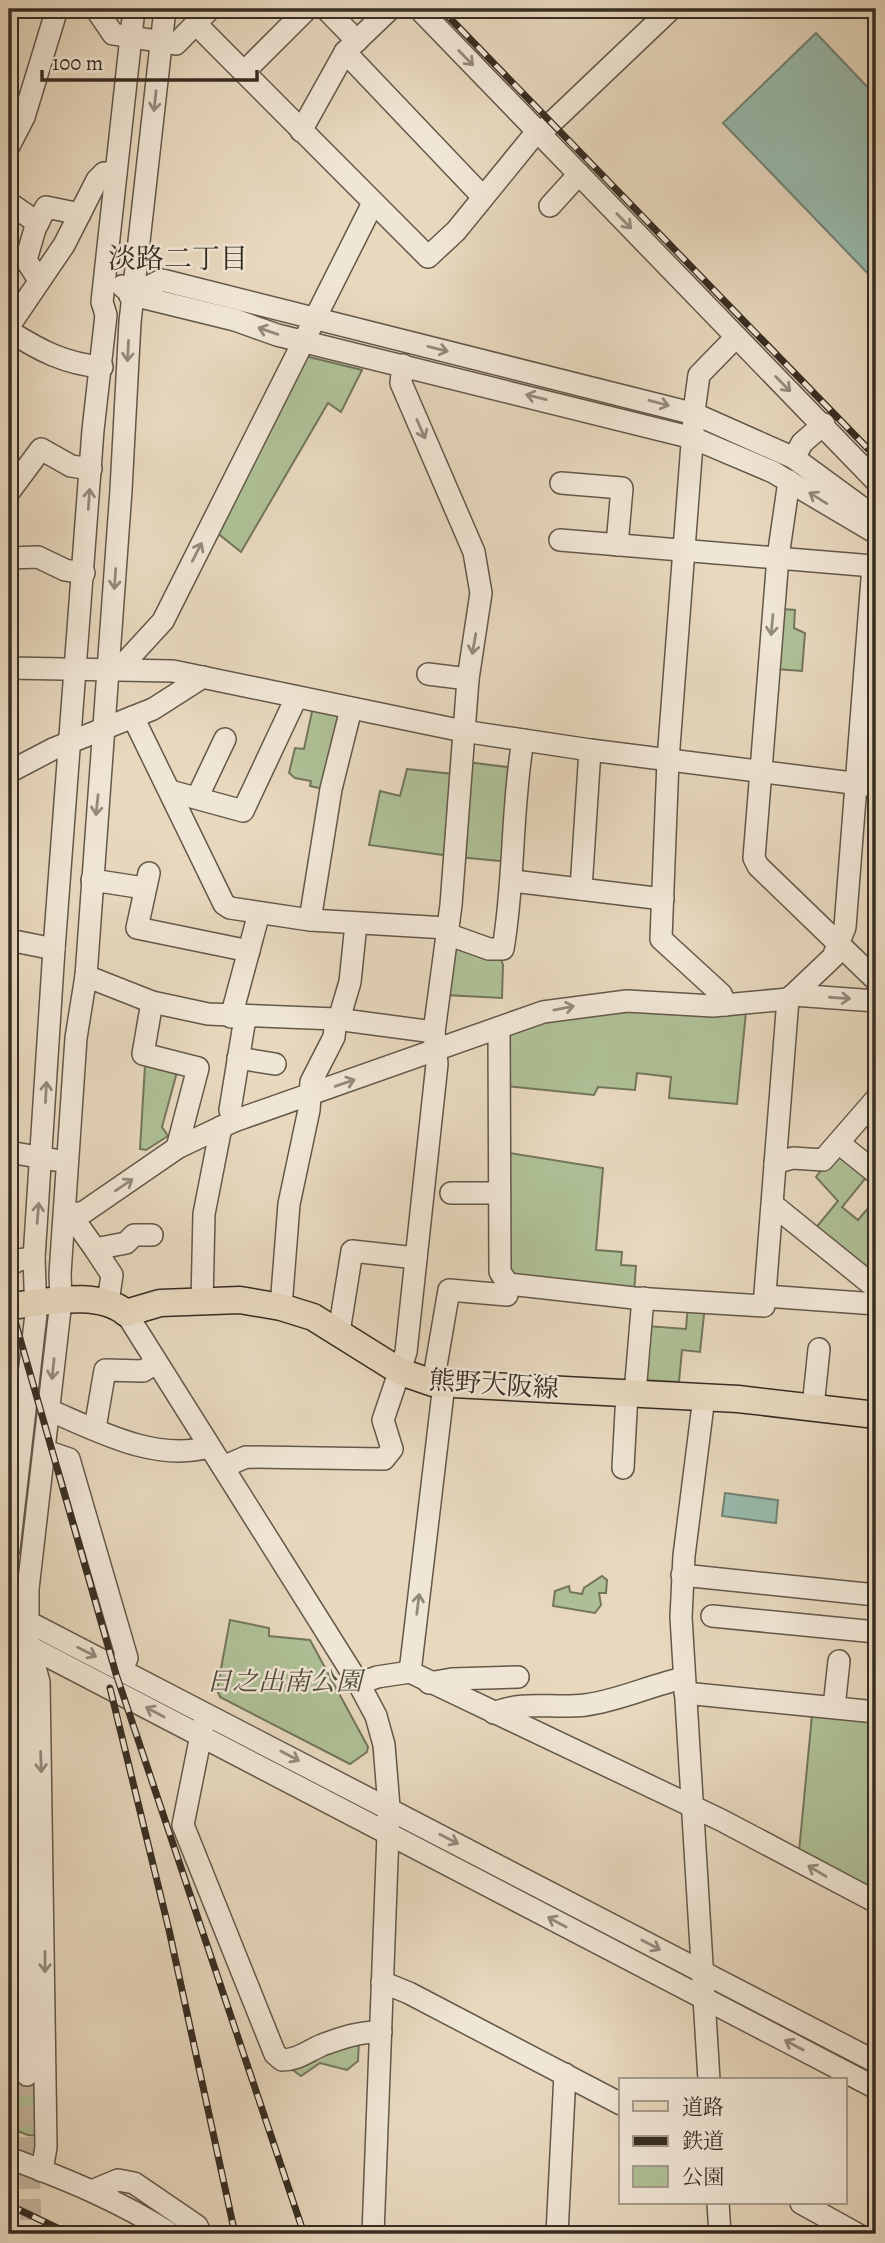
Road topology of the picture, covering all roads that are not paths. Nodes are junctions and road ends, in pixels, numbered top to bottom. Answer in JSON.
{"nodes":[{"id":1,"x":57,"y":9,"type":"edge"},
{"id":2,"x":96,"y":9,"type":"edge"},
{"id":3,"x":134,"y":9,"type":"edge"},
{"id":4,"x":165,"y":9,"type":"edge"},
{"id":5,"x":307,"y":9,"type":"edge"},
{"id":6,"x":326,"y":9,"type":"edge"},
{"id":7,"x":390,"y":9,"type":"edge"},
{"id":8,"x":419,"y":9,"type":"edge"},
{"id":9,"x":671,"y":9,"type":"edge"},
{"id":10,"x":203,"y":16,"type":"edge"},
{"id":11,"x":131,"y":38,"type":"junction"},
{"id":12,"x":161,"y":42,"type":"junction"},
{"id":13,"x":351,"y":47,"type":"junction"},
{"id":14,"x":244,"y":72,"type":"junction"},
{"id":15,"x":301,"y":131,"type":"junction"},
{"id":16,"x":539,"y":133,"type":"junction"},
{"id":17,"x":9,"y":146,"type":"edge"},
{"id":18,"x":116,"y":173,"type":"junction"},
{"id":19,"x":579,"y":174,"type":"junction"},
{"id":20,"x":483,"y":197,"type":"junction"},
{"id":21,"x":373,"y":203,"type":"junction"},
{"id":22,"x":9,"y":204,"type":"edge"},
{"id":23,"x":550,"y":206,"type":"dead end"},
{"id":24,"x":80,"y":214,"type":"junction"},
{"id":25,"x":38,"y":223,"type":"junction"},
{"id":26,"x":108,"y":246,"type":"junction"},
{"id":27,"x":139,"y":256,"type":"junction"},
{"id":28,"x":39,"y":280,"type":"junction"},
{"id":29,"x":158,"y":282,"type":"junction"},
{"id":30,"x":133,"y":295,"type":"junction"},
{"id":31,"x":106,"y":315,"type":"junction"},
{"id":32,"x":313,"y":318,"type":"junction"},
{"id":33,"x":9,"y":329,"type":"edge"},
{"id":34,"x":392,"y":337,"type":"junction"},
{"id":35,"x":736,"y":337,"type":"junction"},
{"id":36,"x":302,"y":341,"type":"junction"},
{"id":37,"x":395,"y":363,"type":"junction"},
{"id":38,"x":102,"y":367,"type":"junction"},
{"id":39,"x":589,"y":386,"type":"junction"},
{"id":40,"x":582,"y":410,"type":"junction"},
{"id":41,"x":695,"y":414,"type":"junction"},
{"id":42,"x":824,"y":424,"type":"junction"},
{"id":43,"x":693,"y":438,"type":"junction"},
{"id":44,"x":794,"y":458,"type":"junction"},
{"id":45,"x":91,"y":469,"type":"junction"},
{"id":46,"x":789,"y":481,"type":"junction"},
{"id":47,"x":876,"y":481,"type":"edge"},
{"id":48,"x":561,"y":483,"type":"dead end"},
{"id":49,"x":9,"y":492,"type":"edge"},
{"id":50,"x":871,"y":516,"type":"edge"},
{"id":51,"x":560,"y":540,"type":"dead end"},
{"id":52,"x":617,"y":545,"type":"junction"},
{"id":53,"x":684,"y":550,"type":"junction"},
{"id":54,"x":778,"y":557,"type":"junction"},
{"id":55,"x":9,"y":558,"type":"edge"},
{"id":56,"x":875,"y":564,"type":"edge"},
{"id":57,"x":84,"y":573,"type":"junction"},
{"id":58,"x":9,"y":668,"type":"edge"},
{"id":59,"x":114,"y":669,"type":"junction"},
{"id":60,"x":76,"y":670,"type":"junction"},
{"id":61,"x":428,"y":674,"type":"dead end"},
{"id":62,"x":204,"y":677,"type":"junction"},
{"id":63,"x":468,"y":679,"type":"junction"},
{"id":64,"x":296,"y":698,"type":"junction"},
{"id":65,"x":351,"y":709,"type":"junction"},
{"id":66,"x":133,"y":718,"type":"junction"},
{"id":67,"x":104,"y":731,"type":"junction"},
{"id":68,"x":463,"y":731,"type":"junction"},
{"id":69,"x":225,"y":739,"type":"dead end"},
{"id":70,"x":523,"y":740,"type":"junction"},
{"id":71,"x":71,"y":741,"type":"junction"},
{"id":72,"x":590,"y":750,"type":"junction"},
{"id":73,"x":668,"y":760,"type":"junction"},
{"id":74,"x":9,"y":772,"type":"edge"},
{"id":75,"x":760,"y":772,"type":"junction"},
{"id":76,"x":866,"y":785,"type":"edge"},
{"id":77,"x":170,"y":791,"type":"junction"},
{"id":78,"x":197,"y":798,"type":"junction"},
{"id":79,"x":92,"y":880,"type":"junction"},
{"id":80,"x":513,"y":881,"type":"junction"},
{"id":81,"x":581,"y":889,"type":"junction"},
{"id":82,"x":663,"y":899,"type":"junction"},
{"id":83,"x":259,"y":913,"type":"junction"},
{"id":84,"x":310,"y":920,"type":"junction"},
{"id":85,"x":356,"y":924,"type":"junction"},
{"id":86,"x":447,"y":931,"type":"junction"},
{"id":87,"x":9,"y":940,"type":"edge"},
{"id":88,"x":838,"y":945,"type":"junction"},
{"id":89,"x":54,"y":949,"type":"junction"},
{"id":90,"x":249,"y":951,"type":"junction"},
{"id":91,"x":86,"y":976,"type":"junction"},
{"id":92,"x":876,"y":980,"type":"edge"},
{"id":93,"x":790,"y":997,"type":"junction"},
{"id":94,"x":876,"y":1001,"type":"edge"},
{"id":95,"x":152,"y":1002,"type":"junction"},
{"id":96,"x":726,"y":1005,"type":"junction"},
{"id":97,"x":238,"y":1017,"type":"junction"},
{"id":98,"x":338,"y":1019,"type":"junction"},
{"id":99,"x":499,"y":1028,"type":"junction"},
{"id":100,"x":435,"y":1041,"type":"junction"},
{"id":101,"x":238,"y":1058,"type":"junction"},
{"id":102,"x":275,"y":1063,"type":"dead end"},
{"id":103,"x":310,"y":1096,"type":"junction"},
{"id":104,"x":873,"y":1110,"type":"edge"},
{"id":105,"x":227,"y":1124,"type":"junction"},
{"id":106,"x":840,"y":1144,"type":"junction"},
{"id":107,"x":177,"y":1148,"type":"junction"},
{"id":108,"x":9,"y":1152,"type":"edge"},
{"id":109,"x":43,"y":1160,"type":"junction"},
{"id":110,"x":68,"y":1161,"type":"junction"},
{"id":111,"x":775,"y":1163,"type":"junction"},
{"id":112,"x":876,"y":1173,"type":"edge"},
{"id":113,"x":451,"y":1193,"type":"dead end"},
{"id":114,"x":499,"y":1193,"type":"junction"},
{"id":115,"x":772,"y":1208,"type":"junction"},
{"id":116,"x":65,"y":1215,"type":"junction"},
{"id":117,"x":152,"y":1235,"type":"dead end"},
{"id":118,"x":95,"y":1249,"type":"junction"},
{"id":119,"x":34,"y":1258,"type":"junction"},
{"id":120,"x":416,"y":1258,"type":"junction"},
{"id":121,"x":9,"y":1266,"type":"edge"},
{"id":122,"x":508,"y":1284,"type":"junction"},
{"id":123,"x":876,"y":1288,"type":"edge"},
{"id":124,"x":765,"y":1296,"type":"junction"},
{"id":125,"x":643,"y":1297,"type":"junction"},
{"id":126,"x":202,"y":1302,"type":"junction"},
{"id":127,"x":48,"y":1303,"type":"junction"},
{"id":128,"x":876,"y":1304,"type":"edge"},
{"id":129,"x":9,"y":1307,"type":"edge"},
{"id":130,"x":281,"y":1307,"type":"junction"},
{"id":131,"x":117,"y":1308,"type":"junction"},
{"id":132,"x":9,"y":1314,"type":"edge"},
{"id":133,"x":339,"y":1332,"type":"junction"},
{"id":134,"x":32,"y":1349,"type":"junction"},
{"id":135,"x":819,"y":1349,"type":"dead end"},
{"id":136,"x":156,"y":1363,"type":"junction"},
{"id":137,"x":401,"y":1372,"type":"junction"},
{"id":138,"x":439,"y":1383,"type":"junction"},
{"id":139,"x":631,"y":1393,"type":"junction"},
{"id":140,"x":17,"y":1395,"type":"edge"},
{"id":141,"x":704,"y":1397,"type":"junction"},
{"id":142,"x":813,"y":1407,"type":"junction"},
{"id":143,"x":49,"y":1410,"type":"junction"},
{"id":144,"x":876,"y":1411,"type":"edge"},
{"id":145,"x":95,"y":1429,"type":"junction"},
{"id":146,"x":209,"y":1447,"type":"junction"},
{"id":147,"x":46,"y":1451,"type":"junction"},
{"id":148,"x":223,"y":1467,"type":"junction"},
{"id":149,"x":623,"y":1468,"type":"dead end"},
{"id":150,"x":9,"y":1549,"type":"edge"},
{"id":151,"x":682,"y":1575,"type":"junction"},
{"id":152,"x":869,"y":1595,"type":"edge"},
{"id":153,"x":18,"y":1616,"type":"edge"},
{"id":154,"x":712,"y":1616,"type":"dead end"},
{"id":155,"x":867,"y":1631,"type":"edge"},
{"id":156,"x":9,"y":1636,"type":"edge"},
{"id":157,"x":28,"y":1646,"type":"junction"},
{"id":158,"x":839,"y":1661,"type":"dead end"},
{"id":159,"x":122,"y":1670,"type":"junction"},
{"id":160,"x":410,"y":1672,"type":"junction"},
{"id":161,"x":518,"y":1678,"type":"dead end"},
{"id":162,"x":429,"y":1683,"type":"junction"},
{"id":163,"x":359,"y":1684,"type":"junction"},
{"id":164,"x":685,"y":1686,"type":"junction"},
{"id":165,"x":834,"y":1707,"type":"junction"},
{"id":166,"x":876,"y":1712,"type":"edge"},
{"id":167,"x":205,"y":1713,"type":"junction"},
{"id":168,"x":494,"y":1713,"type":"junction"},
{"id":169,"x":201,"y":1737,"type":"junction"},
{"id":170,"x":389,"y":1807,"type":"junction"},
{"id":171,"x":692,"y":1807,"type":"junction"},
{"id":172,"x":388,"y":1836,"type":"junction"},
{"id":173,"x":876,"y":1902,"type":"edge"},
{"id":174,"x":704,"y":1972,"type":"junction"},
{"id":175,"x":382,"y":1982,"type":"junction"},
{"id":176,"x":705,"y":1998,"type":"junction"},
{"id":177,"x":381,"y":2032,"type":"junction"},
{"id":178,"x":876,"y":2062,"type":"edge"},
{"id":179,"x":565,"y":2074,"type":"junction"},
{"id":180,"x":27,"y":2075,"type":"tunnel mouth"},
{"id":181,"x":709,"y":2078,"type":"edge"},
{"id":182,"x":876,"y":2088,"type":"edge"},
{"id":183,"x":619,"y":2103,"type":"edge"},
{"id":184,"x":9,"y":2158,"type":"edge"},
{"id":185,"x":42,"y":2171,"type":"junction"},
{"id":186,"x":94,"y":2190,"type":"junction"},
{"id":187,"x":718,"y":2204,"type":"edge"},
{"id":188,"x":803,"y":2204,"type":"edge"},
{"id":189,"x":171,"y":2234,"type":"edge"},
{"id":190,"x":201,"y":2234,"type":"edge"},
{"id":191,"x":373,"y":2234,"type":"edge"},
{"id":192,"x":557,"y":2234,"type":"edge"},
{"id":193,"x":720,"y":2234,"type":"edge"},
{"id":194,"x":858,"y":2234,"type":"edge"}],
"edges":[{"from":1,"to":17,"type":"street"},
{"from":2,"to":11,"type":"street"},
{"from":3,"to":11,"type":"street"},
{"from":4,"to":12,"type":"street"},
{"from":5,"to":14,"type":"street"},
{"from":6,"to":13,"type":"street"},
{"from":7,"to":13,"type":"street"},
{"from":8,"to":16,"type":"street","one_way":true},
{"from":9,"to":16,"type":"street"},
{"from":10,"to":12,"type":"street"},
{"from":10,"to":14,"type":"street"},
{"from":11,"to":12,"type":"street"},
{"from":11,"to":18,"type":"street"},
{"from":12,"to":27,"type":"street","one_way":true},
{"from":13,"to":15,"type":"street"},
{"from":13,"to":20,"type":"street"},
{"from":14,"to":15,"type":"street"},
{"from":15,"to":21,"type":"street"},
{"from":16,"to":19,"type":"street"},
{"from":16,"to":20,"type":"street"},
{"from":18,"to":24,"type":"street"},
{"from":18,"to":26,"type":"street"},
{"from":19,"to":23,"type":"street"},
{"from":19,"to":35,"type":"street","one_way":true},
{"from":20,"to":21,"type":"street"},
{"from":21,"to":32,"type":"street"},
{"from":22,"to":25,"type":"street"},
{"from":24,"to":25,"type":"street"},
{"from":24,"to":28,"type":"street"},
{"from":25,"to":28,"type":"street"},
{"from":26,"to":30,"type":"street"},
{"from":26,"to":31,"type":"street"},
{"from":27,"to":29,"type":"street"},
{"from":27,"to":30,"type":"street"},
{"from":28,"to":33,"type":"street"},
{"from":29,"to":30,"type":"street"},
{"from":29,"to":32,"type":"street"},
{"from":30,"to":31,"type":"street"},
{"from":36,"to":30,"type":"street","one_way":true},
{"from":30,"to":59,"type":"street","one_way":true},
{"from":31,"to":38,"type":"street"},
{"from":32,"to":34,"type":"street"},
{"from":32,"to":36,"type":"street"},
{"from":33,"to":38,"type":"street"},
{"from":34,"to":37,"type":"street"},
{"from":34,"to":39,"type":"street","one_way":true},
{"from":35,"to":41,"type":"street"},
{"from":35,"to":42,"type":"street","one_way":true},
{"from":36,"to":37,"type":"street"},
{"from":59,"to":36,"type":"street","one_way":true},
{"from":40,"to":37,"type":"street","one_way":true},
{"from":37,"to":63,"type":"street","one_way":true},
{"from":38,"to":45,"type":"street"},
{"from":39,"to":40,"type":"street"},
{"from":39,"to":41,"type":"street","one_way":true},
{"from":40,"to":43,"type":"street"},
{"from":41,"to":43,"type":"street"},
{"from":41,"to":44,"type":"street"},
{"from":42,"to":44,"type":"street"},
{"from":42,"to":47,"type":"street"},
{"from":43,"to":46,"type":"street"},
{"from":43,"to":53,"type":"street"},
{"from":44,"to":50,"type":"street"},
{"from":45,"to":49,"type":"street"},
{"from":57,"to":45,"type":"street","one_way":true},
{"from":50,"to":46,"type":"street","one_way":true},
{"from":46,"to":54,"type":"street"},
{"from":48,"to":52,"type":"street"},
{"from":51,"to":52,"type":"street"},
{"from":52,"to":53,"type":"street"},
{"from":53,"to":54,"type":"street"},
{"from":53,"to":73,"type":"street"},
{"from":54,"to":56,"type":"street"},
{"from":54,"to":75,"type":"street","one_way":true},
{"from":55,"to":57,"type":"street"},
{"from":56,"to":76,"type":"street"},
{"from":57,"to":60,"type":"street"},
{"from":58,"to":60,"type":"street"},
{"from":59,"to":60,"type":"street"},
{"from":59,"to":62,"type":"street"},
{"from":59,"to":67,"type":"street"},
{"from":60,"to":71,"type":"street"},
{"from":61,"to":63,"type":"street"},
{"from":62,"to":64,"type":"street"},
{"from":62,"to":66,"type":"street"},
{"from":63,"to":68,"type":"street"},
{"from":64,"to":65,"type":"street"},
{"from":64,"to":78,"type":"street"},
{"from":65,"to":68,"type":"street"},
{"from":65,"to":84,"type":"street"},
{"from":66,"to":67,"type":"street"},
{"from":66,"to":77,"type":"street"},
{"from":67,"to":71,"type":"street"},
{"from":67,"to":79,"type":"street","one_way":true},
{"from":68,"to":70,"type":"street"},
{"from":68,"to":86,"type":"street"},
{"from":69,"to":78,"type":"street"},
{"from":70,"to":72,"type":"street"},
{"from":70,"to":80,"type":"street"},
{"from":71,"to":74,"type":"street"},
{"from":71,"to":89,"type":"street"},
{"from":72,"to":73,"type":"street"},
{"from":72,"to":81,"type":"street"},
{"from":73,"to":75,"type":"street"},
{"from":73,"to":82,"type":"street"},
{"from":75,"to":76,"type":"street"},
{"from":75,"to":88,"type":"street"},
{"from":76,"to":88,"type":"street"},
{"from":77,"to":78,"type":"street"},
{"from":77,"to":83,"type":"street"},
{"from":79,"to":90,"type":"street"},
{"from":79,"to":91,"type":"street"},
{"from":80,"to":81,"type":"street"},
{"from":80,"to":86,"type":"street"},
{"from":81,"to":82,"type":"street"},
{"from":82,"to":96,"type":"street"},
{"from":83,"to":84,"type":"street"},
{"from":83,"to":90,"type":"street"},
{"from":84,"to":85,"type":"street"},
{"from":85,"to":86,"type":"street"},
{"from":85,"to":98,"type":"street"},
{"from":86,"to":100,"type":"street"},
{"from":87,"to":89,"type":"street"},
{"from":88,"to":92,"type":"street"},
{"from":88,"to":93,"type":"street"},
{"from":109,"to":89,"type":"street","one_way":true},
{"from":90,"to":97,"type":"street"},
{"from":91,"to":95,"type":"street"},
{"from":91,"to":110,"type":"street"},
{"from":93,"to":94,"type":"street","one_way":true},
{"from":93,"to":96,"type":"street"},
{"from":93,"to":111,"type":"street"},
{"from":95,"to":97,"type":"street"},
{"from":95,"to":107,"type":"street"},
{"from":99,"to":96,"type":"street","one_way":true},
{"from":97,"to":98,"type":"street"},
{"from":97,"to":101,"type":"street"},
{"from":98,"to":100,"type":"street"},
{"from":98,"to":103,"type":"street"},
{"from":99,"to":100,"type":"street"},
{"from":99,"to":114,"type":"street"},
{"from":103,"to":100,"type":"street","one_way":true},
{"from":100,"to":120,"type":"street"},
{"from":101,"to":102,"type":"street"},
{"from":101,"to":105,"type":"street"},
{"from":103,"to":105,"type":"street"},
{"from":103,"to":130,"type":"street"},
{"from":104,"to":106,"type":"street"},
{"from":105,"to":107,"type":"street"},
{"from":105,"to":126,"type":"street"},
{"from":106,"to":111,"type":"street"},
{"from":106,"to":112,"type":"street"},
{"from":116,"to":107,"type":"street","one_way":true},
{"from":108,"to":109,"type":"street"},
{"from":109,"to":110,"type":"street"},
{"from":119,"to":109,"type":"street","one_way":true},
{"from":110,"to":116,"type":"street"},
{"from":111,"to":115,"type":"street"},
{"from":113,"to":114,"type":"street"},
{"from":114,"to":122,"type":"street"},
{"from":115,"to":123,"type":"street"},
{"from":115,"to":124,"type":"street"},
{"from":116,"to":118,"type":"street"},
{"from":116,"to":127,"type":"street"},
{"from":117,"to":118,"type":"street"},
{"from":118,"to":131,"type":"street"},
{"from":119,"to":121,"type":"street"},
{"from":119,"to":127,"type":"street"},
{"from":120,"to":133,"type":"street"},
{"from":120,"to":137,"type":"street"},
{"from":122,"to":125,"type":"street"},
{"from":122,"to":138,"type":"street"},
{"from":124,"to":125,"type":"street"},
{"from":124,"to":128,"type":"street"},
{"from":125,"to":139,"type":"street"},
{"from":126,"to":130,"type":"main road","name":"熊野大阪線"},
{"from":126,"to":131,"type":"main road","name":"熊野大阪線"},
{"from":127,"to":129,"type":"main road","name":"熊野大阪線"},
{"from":127,"to":131,"type":"main road","name":"熊野大阪線"},
{"from":127,"to":134,"type":"street"},
{"from":127,"to":143,"type":"street","one_way":true},
{"from":130,"to":133,"type":"main road","name":"熊野大阪線"},
{"from":131,"to":136,"type":"street"},
{"from":132,"to":134,"type":"street"},
{"from":133,"to":137,"type":"main road","name":"熊野大阪線"},
{"from":134,"to":140,"type":"street"},
{"from":135,"to":142,"type":"street"},
{"from":136,"to":145,"type":"street"},
{"from":136,"to":146,"type":"street"},
{"from":137,"to":138,"type":"main road","name":"熊野大阪線"},
{"from":137,"to":148,"type":"street"},
{"from":138,"to":139,"type":"main road","name":"熊野大阪線"},
{"from":160,"to":138,"type":"street","one_way":true},
{"from":139,"to":141,"type":"main road","name":"熊野大阪線"},
{"from":139,"to":149,"type":"street"},
{"from":140,"to":150,"type":"street"},
{"from":141,"to":142,"type":"main road","name":"熊野大阪線"},
{"from":141,"to":151,"type":"street"},
{"from":142,"to":144,"type":"main road","name":"熊野大阪線"},
{"from":143,"to":145,"type":"street"},
{"from":143,"to":147,"type":"street"},
{"from":145,"to":146,"type":"street"},
{"from":146,"to":148,"type":"street"},
{"from":147,"to":153,"type":"street"},
{"from":147,"to":159,"type":"street"},
{"from":148,"to":163,"type":"street"},
{"from":151,"to":152,"type":"street"},
{"from":151,"to":164,"type":"street"},
{"from":152,"to":155,"type":"street"},
{"from":153,"to":157,"type":"street"},
{"from":153,"to":159,"type":"street","one_way":true},
{"from":154,"to":155,"type":"street"},
{"from":156,"to":157,"type":"street"},
{"from":169,"to":157,"type":"street","one_way":true},
{"from":157,"to":180,"type":"street"},
{"from":157,"to":185,"type":"street","one_way":true},
{"from":158,"to":165,"type":"street"},
{"from":159,"to":167,"type":"street"},
{"from":160,"to":162,"type":"street"},
{"from":160,"to":163,"type":"street"},
{"from":161,"to":162,"type":"street"},
{"from":162,"to":168,"type":"street"},
{"from":163,"to":170,"type":"street"},
{"from":164,"to":165,"type":"street"},
{"from":164,"to":168,"type":"street"},
{"from":164,"to":171,"type":"street"},
{"from":165,"to":166,"type":"street"},
{"from":167,"to":169,"type":"street"},
{"from":167,"to":170,"type":"street","one_way":true},
{"from":168,"to":171,"type":"street"},
{"from":169,"to":172,"type":"street"},
{"from":169,"to":177,"type":"street"},
{"from":170,"to":172,"type":"street"},
{"from":170,"to":174,"type":"street","one_way":true},
{"from":173,"to":171,"type":"street","one_way":true},
{"from":171,"to":174,"type":"street"},
{"from":172,"to":175,"type":"street"},
{"from":176,"to":172,"type":"street","one_way":true},
{"from":174,"to":176,"type":"street"},
{"from":174,"to":178,"type":"street"},
{"from":175,"to":177,"type":"street"},
{"from":175,"to":179,"type":"street"},
{"from":176,"to":181,"type":"street"},
{"from":182,"to":176,"type":"street","one_way":true},
{"from":177,"to":191,"type":"street"},
{"from":179,"to":183,"type":"street"},
{"from":179,"to":192,"type":"street"},
{"from":184,"to":185,"type":"street"},
{"from":185,"to":186,"type":"street"},
{"from":186,"to":189,"type":"street"},
{"from":186,"to":190,"type":"street"},
{"from":187,"to":193,"type":"street"},
{"from":188,"to":194,"type":"street"}]}
